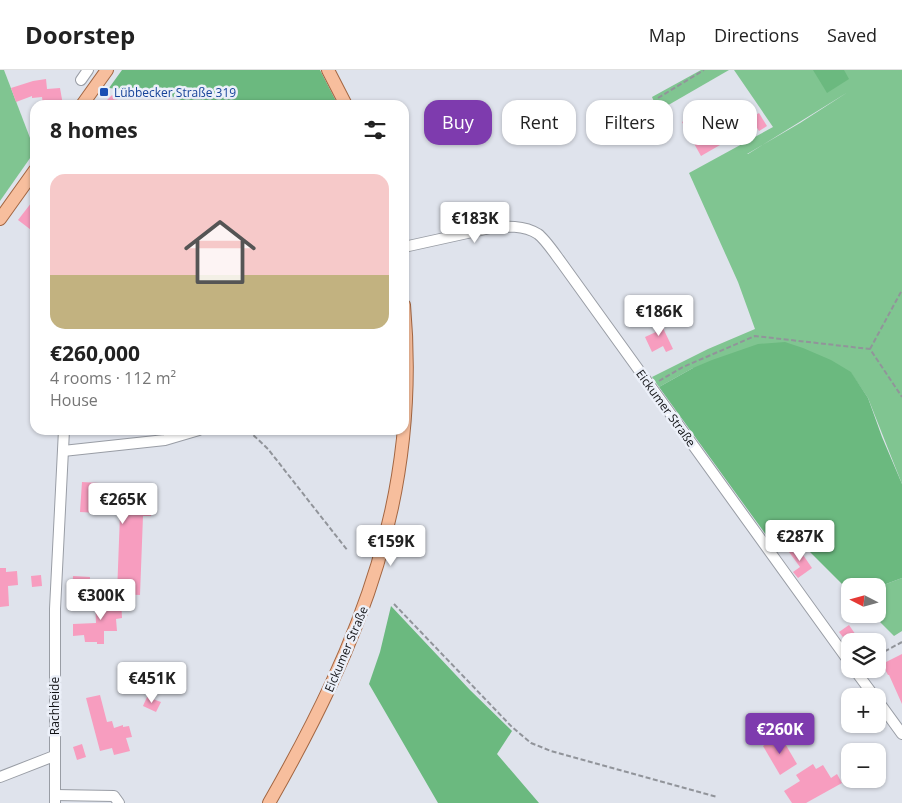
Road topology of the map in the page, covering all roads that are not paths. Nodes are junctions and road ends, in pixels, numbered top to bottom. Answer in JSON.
{"nodes":[{"id":1,"x":88,"y":70,"type":"edge"},
{"id":2,"x":107,"y":70,"type":"edge"},
{"id":3,"x":328,"y":70,"type":"edge"},
{"id":4,"x":81,"y":80,"type":"dead end"},
{"id":5,"x":86,"y":100,"type":"edge"},
{"id":6,"x":343,"y":100,"type":"edge"},
{"id":7,"x":30,"y":177,"type":"edge"},
{"id":8,"x":0,"y":219,"type":"edge"},
{"id":9,"x":409,"y":246,"type":"edge"},
{"id":10,"x":64,"y":435,"type":"edge"},
{"id":11,"x":184,"y":435,"type":"edge"},
{"id":12,"x":404,"y":435,"type":"edge"},
{"id":13,"x":63,"y":451,"type":"junction"},
{"id":14,"x":841,"y":650,"type":"edge"},
{"id":15,"x":886,"y":712,"type":"edge"},
{"id":16,"x":902,"y":734,"type":"edge"},
{"id":17,"x":54,"y":756,"type":"junction"},
{"id":18,"x":0,"y":777,"type":"edge"},
{"id":19,"x":55,"y":799,"type":"edge"},
{"id":20,"x":119,"y":803,"type":"edge"},
{"id":21,"x":269,"y":803,"type":"edge"}],
"edges":[{"from":1,"to":4,"type":"street"},
{"from":2,"to":5,"type":"main road"},
{"from":3,"to":6,"type":"main road"},
{"from":7,"to":8,"type":"main road"},
{"from":9,"to":14,"type":"street","name":"Eickumer Straße"},
{"from":10,"to":13,"type":"street","name":"Rachheide"},
{"from":11,"to":13,"type":"street"},
{"from":12,"to":21,"type":"main road","name":"Eickumer Straße"},
{"from":13,"to":17,"type":"street","name":"Rachheide"},
{"from":15,"to":16,"type":"street"},
{"from":17,"to":18,"type":"street"},
{"from":17,"to":19,"type":"street","name":"Rachheide"},
{"from":19,"to":20,"type":"street"}]}
